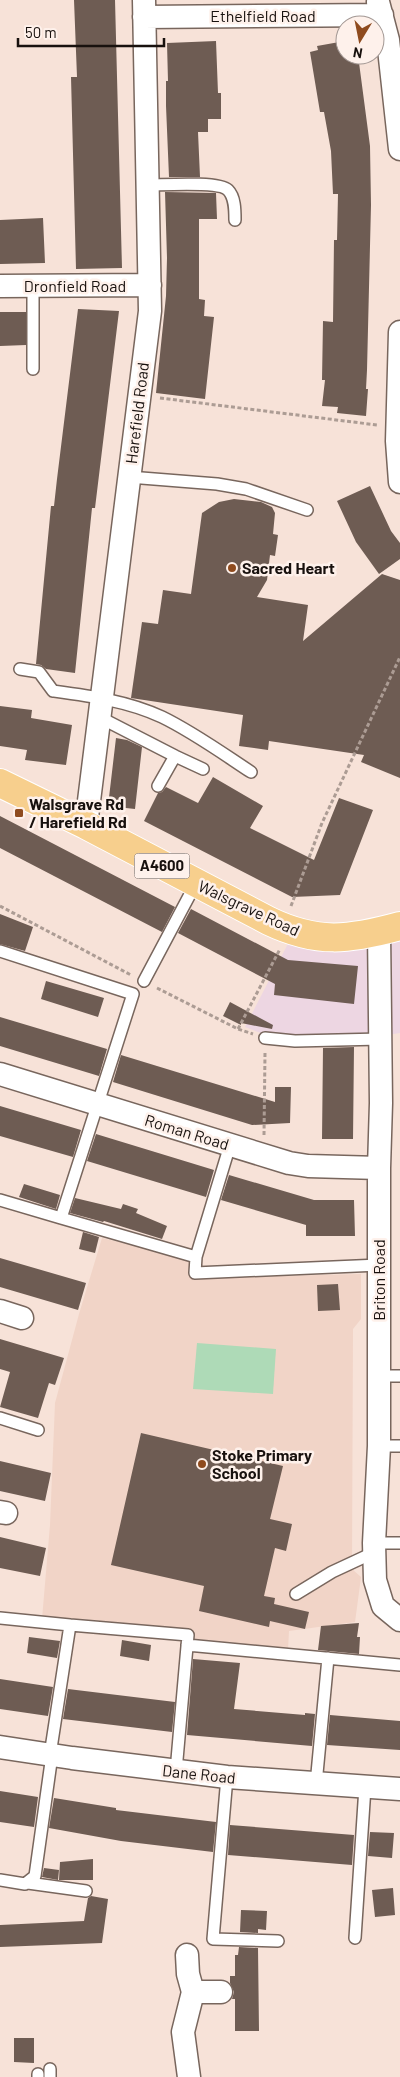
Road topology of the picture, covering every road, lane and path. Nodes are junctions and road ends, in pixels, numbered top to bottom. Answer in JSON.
{"nodes":[{"id":1,"x":144,"y":8,"type":"edge"},
{"id":2,"x":380,"y":8,"type":"edge"},
{"id":3,"x":394,"y":37,"type":"edge"},
{"id":4,"x":400,"y":149,"type":"edge"},
{"id":5,"x":148,"y":185,"type":"junction"},
{"id":6,"x":234,"y":220,"type":"dead end"},
{"id":7,"x":150,"y":285,"type":"junction"},
{"id":8,"x":0,"y":286,"type":"edge"},
{"id":9,"x":33,"y":286,"type":"junction"},
{"id":10,"x":400,"y":332,"type":"edge"},
{"id":11,"x":33,"y":369,"type":"dead end"},
{"id":12,"x":139,"y":396,"type":"junction"},
{"id":13,"x":398,"y":436,"type":"edge"},
{"id":14,"x":129,"y":477,"type":"junction"},
{"id":15,"x":400,"y":482,"type":"edge"},
{"id":16,"x":307,"y":510,"type":"dead end"},
{"id":17,"x":400,"y":657,"type":"edge"},
{"id":18,"x":20,"y":670,"type":"dead end"},
{"id":19,"x":100,"y":707,"type":"junction"},
{"id":20,"x":175,"y":756,"type":"junction"},
{"id":21,"x":202,"y":769,"type":"dead end"},
{"id":22,"x":251,"y":772,"type":"dead end"},
{"id":23,"x":0,"y":783,"type":"edge"},
{"id":24,"x":158,"y":786,"type":"dead end"},
{"id":25,"x":86,"y":825,"type":"junction"},
{"id":26,"x":196,"y":883,"type":"junction"},
{"id":27,"x":0,"y":906,"type":"edge"},
{"id":28,"x":286,"y":929,"type":"junction"},
{"id":29,"x":390,"y":929,"type":"edge"},
{"id":30,"x":0,"y":951,"type":"edge"},
{"id":31,"x":144,"y":981,"type":"junction"},
{"id":32,"x":238,"y":1029,"type":"junction"},
{"id":33,"x":265,"y":1038,"type":"junction"},
{"id":34,"x":380,"y":1039,"type":"junction"},
{"id":35,"x":0,"y":1074,"type":"edge"},
{"id":36,"x":391,"y":1103,"type":"edge"},
{"id":37,"x":98,"y":1104,"type":"junction"},
{"id":38,"x":230,"y":1145,"type":"junction"},
{"id":39,"x":264,"y":1155,"type":"junction"},
{"id":40,"x":379,"y":1168,"type":"junction"},
{"id":41,"x":0,"y":1200,"type":"edge"},
{"id":42,"x":62,"y":1218,"type":"junction"},
{"id":43,"x":196,"y":1257,"type":"junction"},
{"id":44,"x":379,"y":1265,"type":"junction"},
{"id":45,"x":0,"y":1311,"type":"edge"},
{"id":46,"x":22,"y":1318,"type":"dead end"},
{"id":47,"x":389,"y":1376,"type":"edge"},
{"id":48,"x":0,"y":1418,"type":"edge"},
{"id":49,"x":38,"y":1430,"type":"dead end"},
{"id":50,"x":389,"y":1446,"type":"edge"},
{"id":51,"x":400,"y":1543,"type":"edge"},
{"id":52,"x":375,"y":1547,"type":"junction"},
{"id":53,"x":296,"y":1594,"type":"dead end"},
{"id":54,"x":0,"y":1618,"type":"edge"},
{"id":55,"x":400,"y":1620,"type":"edge"},
{"id":56,"x":70,"y":1625,"type":"junction"},
{"id":57,"x":187,"y":1645,"type":"junction"},
{"id":58,"x":328,"y":1658,"type":"junction"},
{"id":59,"x":400,"y":1665,"type":"edge"},
{"id":60,"x":0,"y":1747,"type":"edge"},
{"id":61,"x":51,"y":1755,"type":"junction"},
{"id":62,"x":176,"y":1771,"type":"junction"},
{"id":63,"x":227,"y":1778,"type":"junction"},
{"id":64,"x":316,"y":1784,"type":"junction"},
{"id":65,"x":364,"y":1787,"type":"junction"},
{"id":66,"x":400,"y":1790,"type":"edge"},
{"id":67,"x":0,"y":1880,"type":"edge"},
{"id":68,"x":28,"y":1883,"type":"junction"},
{"id":69,"x":86,"y":1891,"type":"dead end"},
{"id":70,"x":355,"y":1938,"type":"dead end"},
{"id":71,"x":278,"y":1942,"type":"dead end"},
{"id":72,"x":187,"y":1955,"type":"dead end"},
{"id":73,"x":193,"y":1992,"type":"junction"},
{"id":74,"x":221,"y":1992,"type":"dead end"},
{"id":75,"x":189,"y":2077,"type":"edge"}],
"edges":[{"from":1,"to":2,"type":"street","name":"Ethelfield Road"},
{"from":1,"to":5,"type":"street","name":"Harefield Road"},
{"from":2,"to":3,"type":"street"},
{"from":3,"to":4,"type":"street"},
{"from":5,"to":6,"type":"lane"},
{"from":5,"to":7,"type":"street","name":"Harefield Road"},
{"from":7,"to":9,"type":"street","name":"Dronfield Road"},
{"from":7,"to":12,"type":"street","name":"Harefield Road"},
{"from":8,"to":9,"type":"street","name":"Dronfield Road"},
{"from":9,"to":11,"type":"lane"},
{"from":10,"to":13,"type":"street"},
{"from":12,"to":13,"type":"path"},
{"from":12,"to":14,"type":"street","name":"Harefield Road"},
{"from":13,"to":15,"type":"street"},
{"from":14,"to":16,"type":"lane"},
{"from":14,"to":19,"type":"street","name":"Harefield Road"},
{"from":17,"to":28,"type":"path"},
{"from":18,"to":19,"type":"lane"},
{"from":19,"to":20,"type":"lane"},
{"from":19,"to":22,"type":"lane"},
{"from":19,"to":25,"type":"street","name":"Harefield Road"},
{"from":20,"to":21,"type":"lane"},
{"from":20,"to":24,"type":"lane"},
{"from":23,"to":25,"type":"highway","name":"Walsgrave Road","number":"A4600"},
{"from":25,"to":26,"type":"highway","name":"Walsgrave Road","number":"A4600"},
{"from":26,"to":28,"type":"highway","name":"Walsgrave Road","number":"A4600"},
{"from":26,"to":31,"type":"lane"},
{"from":27,"to":31,"type":"path"},
{"from":28,"to":29,"type":"highway","name":"Walsgrave Road","number":"A4600"},
{"from":28,"to":32,"type":"path"},
{"from":29,"to":34,"type":"street","name":"Briton Road"},
{"from":30,"to":37,"type":"lane"},
{"from":31,"to":32,"type":"path"},
{"from":32,"to":33,"type":"path"},
{"from":33,"to":34,"type":"lane"},
{"from":33,"to":39,"type":"path"},
{"from":34,"to":36,"type":"street","name":"Briton Road"},
{"from":35,"to":37,"type":"street","name":"Roman Road"},
{"from":36,"to":40,"type":"street","name":"Briton Road"},
{"from":37,"to":38,"type":"street","name":"Roman Road"},
{"from":37,"to":42,"type":"lane"},
{"from":38,"to":39,"type":"street","name":"Roman Road"},
{"from":38,"to":43,"type":"lane"},
{"from":39,"to":40,"type":"street","name":"Roman Road"},
{"from":40,"to":44,"type":"street","name":"Briton Road"},
{"from":41,"to":42,"type":"lane"},
{"from":42,"to":43,"type":"lane"},
{"from":43,"to":44,"type":"lane"},
{"from":44,"to":47,"type":"street","name":"Briton Road"},
{"from":45,"to":46,"type":"street"},
{"from":47,"to":50,"type":"street","name":"Briton Road"},
{"from":48,"to":49,"type":"lane"},
{"from":50,"to":52,"type":"street","name":"Briton Road"},
{"from":51,"to":52,"type":"lane"},
{"from":52,"to":53,"type":"lane"},
{"from":52,"to":55,"type":"street","name":"Briton Road"},
{"from":54,"to":56,"type":"lane"},
{"from":56,"to":57,"type":"lane"},
{"from":56,"to":61,"type":"lane"},
{"from":57,"to":58,"type":"lane"},
{"from":57,"to":62,"type":"lane"},
{"from":58,"to":59,"type":"lane"},
{"from":58,"to":64,"type":"lane"},
{"from":60,"to":61,"type":"street","name":"Dane Road"},
{"from":61,"to":62,"type":"street","name":"Dane Road"},
{"from":61,"to":68,"type":"lane"},
{"from":62,"to":63,"type":"street","name":"Dane Road"},
{"from":63,"to":64,"type":"street","name":"Dane Road"},
{"from":63,"to":71,"type":"lane"},
{"from":64,"to":65,"type":"street","name":"Dane Road"},
{"from":65,"to":66,"type":"street","name":"Dane Road"},
{"from":65,"to":70,"type":"lane"},
{"from":67,"to":68,"type":"lane"},
{"from":68,"to":69,"type":"lane"},
{"from":72,"to":73,"type":"street"},
{"from":73,"to":74,"type":"street"},
{"from":73,"to":75,"type":"street"}]}
